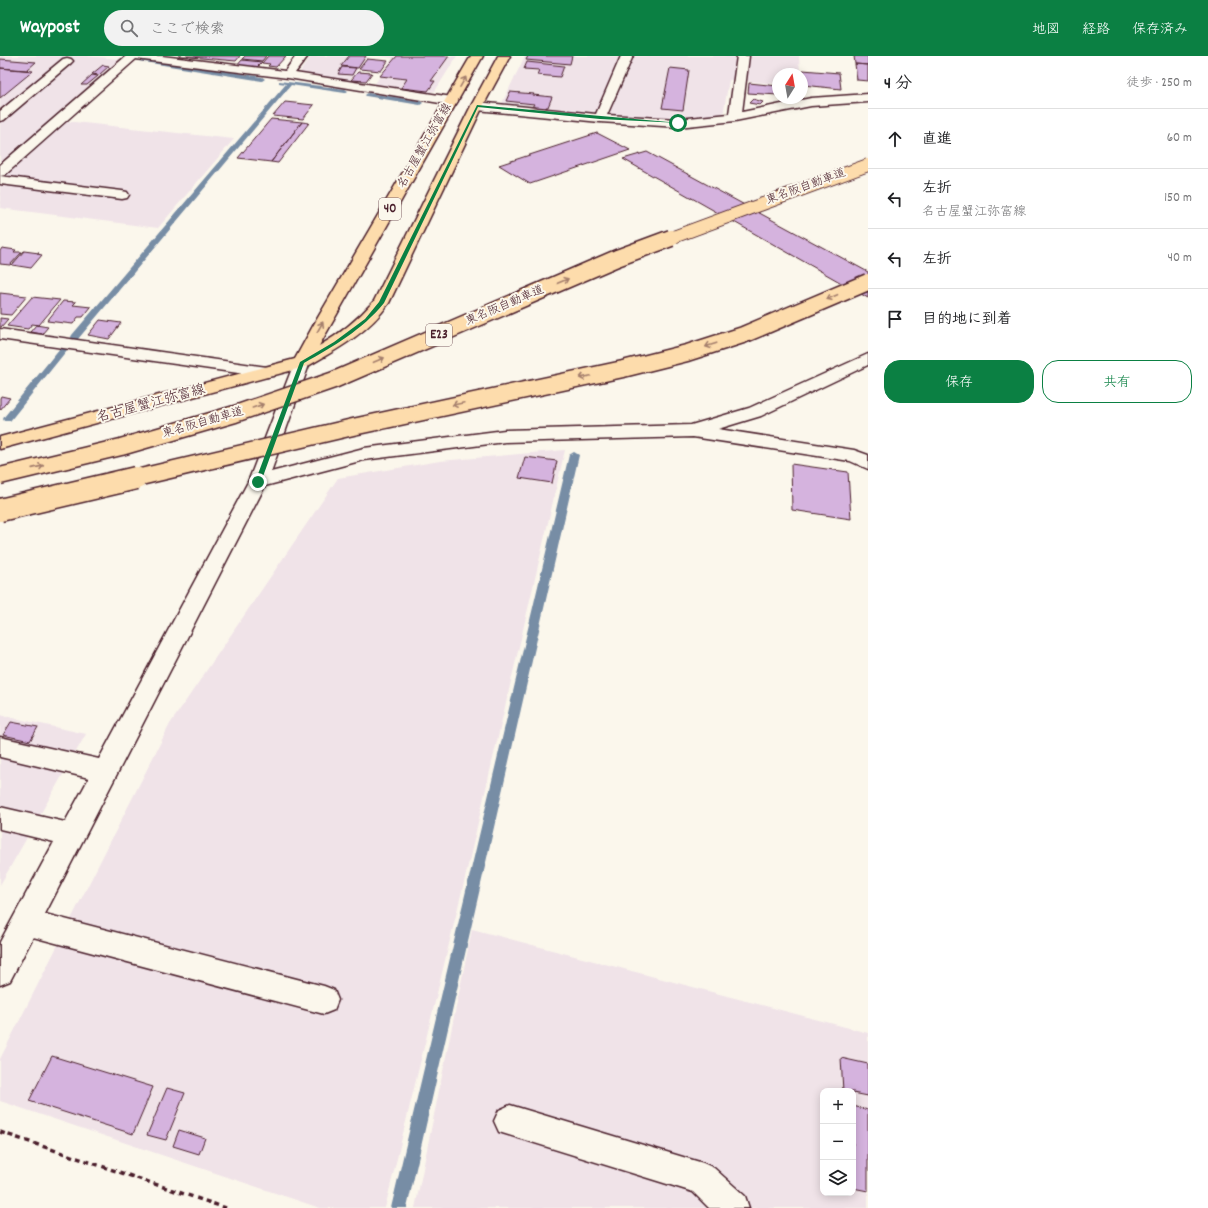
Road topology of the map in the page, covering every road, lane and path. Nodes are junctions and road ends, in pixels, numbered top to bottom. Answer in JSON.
{"nodes":[{"id":1,"x":134,"y":56,"type":"edge"},
{"id":2,"x":302,"y":56,"type":"edge"},
{"id":3,"x":477,"y":56,"type":"edge"},
{"id":4,"x":504,"y":56,"type":"edge"},
{"id":5,"x":627,"y":56,"type":"edge"},
{"id":6,"x":743,"y":56,"type":"edge"},
{"id":7,"x":66,"y":61,"type":"dead end"},
{"id":8,"x":288,"y":75,"type":"junction"},
{"id":9,"x":868,"y":98,"type":"edge"},
{"id":10,"x":452,"y":101,"type":"junction"},
{"id":11,"x":477,"y":106,"type":"junction"},
{"id":12,"x":0,"y":117,"type":"edge"},
{"id":13,"x":735,"y":117,"type":"junction"},
{"id":14,"x":600,"y":118,"type":"junction"},
{"id":15,"x":868,"y":165,"type":"edge"},
{"id":16,"x":0,"y":172,"type":"edge"},
{"id":17,"x":0,"y":180,"type":"edge"},
{"id":18,"x":122,"y":195,"type":"dead end"},
{"id":19,"x":868,"y":282,"type":"edge"},
{"id":20,"x":0,"y":334,"type":"edge"},
{"id":21,"x":868,"y":359,"type":"edge"},
{"id":22,"x":302,"y":362,"type":"junction"},
{"id":23,"x":267,"y":372,"type":"junction"},
{"id":24,"x":692,"y":431,"type":"junction"},
{"id":25,"x":0,"y":443,"type":"edge"},
{"id":26,"x":868,"y":463,"type":"edge"},
{"id":27,"x":0,"y":476,"type":"edge"},
{"id":28,"x":258,"y":482,"type":"junction"},
{"id":29,"x":0,"y":510,"type":"edge"},
{"id":30,"x":0,"y":747,"type":"edge"},
{"id":31,"x":106,"y":771,"type":"junction"},
{"id":32,"x":0,"y":818,"type":"edge"},
{"id":33,"x":72,"y":834,"type":"junction"},
{"id":34,"x":26,"y":922,"type":"junction"},
{"id":35,"x":0,"y":971,"type":"edge"},
{"id":36,"x":324,"y":1000,"type":"dead end"},
{"id":37,"x":510,"y":1121,"type":"dead end"},
{"id":38,"x":0,"y":1132,"type":"edge"},
{"id":39,"x":226,"y":1208,"type":"edge"},
{"id":40,"x":733,"y":1208,"type":"edge"}],
"edges":[{"from":1,"to":8,"type":"street"},
{"from":1,"to":16,"type":"street"},
{"from":2,"to":8,"type":"street"},
{"from":10,"to":3,"type":"main road","name":"名古屋蟹江弥富線","number":"40","one_way":true},
{"from":4,"to":11,"type":"main road","name":"名古屋蟹江弥富線","number":"40"},
{"from":5,"to":14,"type":"street"},
{"from":6,"to":13,"type":"street"},
{"from":7,"to":12,"type":"street"},
{"from":8,"to":10,"type":"street"},
{"from":9,"to":13,"type":"street"},
{"from":22,"to":10,"type":"main road","name":"名古屋蟹江弥富線","number":"40","one_way":true},
{"from":11,"to":14,"type":"street"},
{"from":11,"to":22,"type":"main road","name":"名古屋蟹江弥富線","number":"40"},
{"from":13,"to":14,"type":"street"},
{"from":27,"to":15,"type":"main road","name":"東名阪自動車道","number":"E23","one_way":true,"bridge":true},
{"from":17,"to":18,"type":"street"},
{"from":19,"to":29,"type":"main road","one_way":true,"bridge":true},
{"from":20,"to":23,"type":"street"},
{"from":21,"to":24,"type":"street"},
{"from":22,"to":23,"type":"main road","name":"名古屋蟹江弥富線","number":"40"},
{"from":22,"to":28,"type":"street"},
{"from":23,"to":25,"type":"main road","name":"名古屋蟹江弥富線","number":"40"},
{"from":24,"to":26,"type":"street"},
{"from":24,"to":28,"type":"street"},
{"from":28,"to":31,"type":"street"},
{"from":30,"to":31,"type":"street"},
{"from":31,"to":33,"type":"street"},
{"from":32,"to":33,"type":"street"},
{"from":33,"to":34,"type":"street"},
{"from":34,"to":35,"type":"street"},
{"from":34,"to":36,"type":"street"},
{"from":37,"to":40,"type":"street"},
{"from":38,"to":39,"type":"path"}]}
